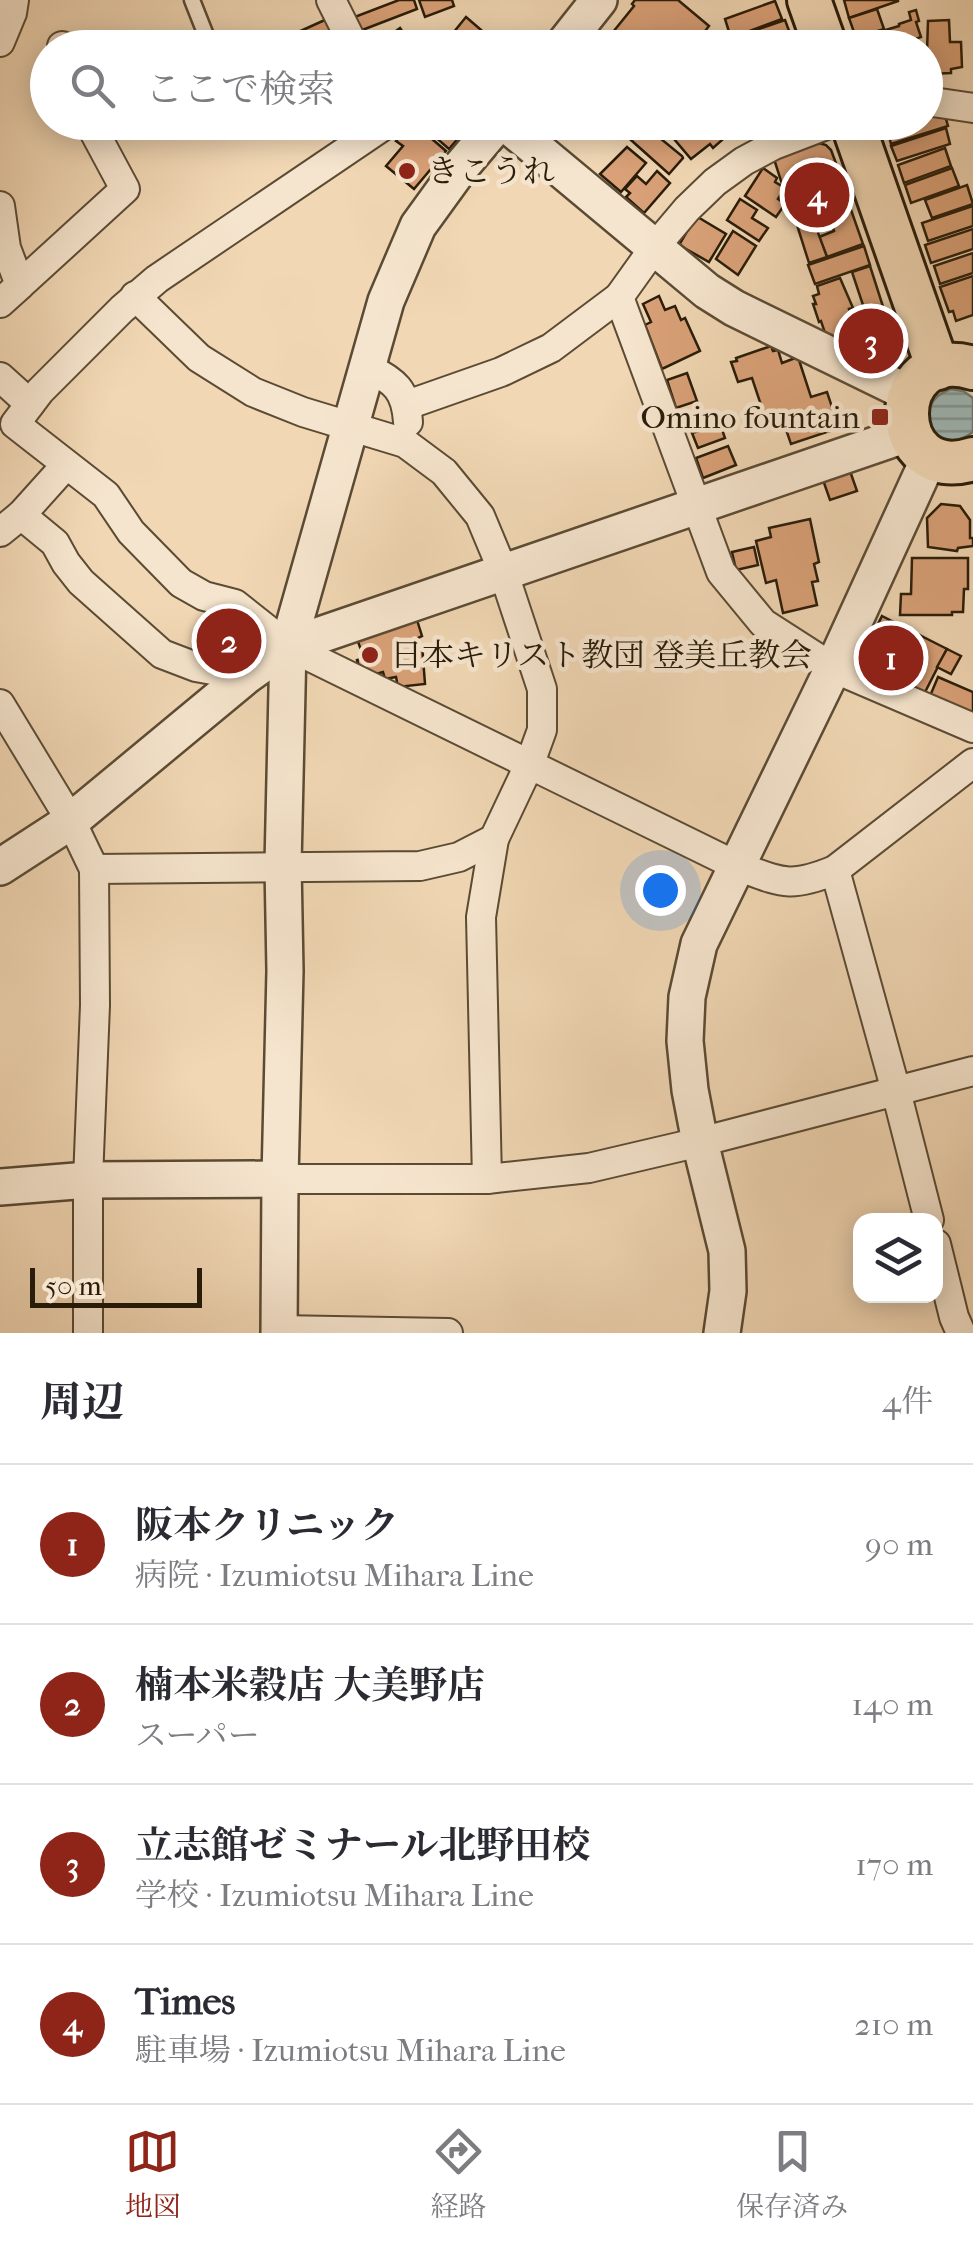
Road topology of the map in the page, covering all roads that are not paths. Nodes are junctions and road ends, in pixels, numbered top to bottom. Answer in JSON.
{"nodes":[{"id":1,"x":14,"y":0,"type":"edge"},
{"id":2,"x":192,"y":0,"type":"edge"},
{"id":3,"x":331,"y":0,"type":"edge"},
{"id":4,"x":600,"y":0,"type":"edge"},
{"id":5,"x":809,"y":0,"type":"edge"},
{"id":6,"x":204,"y":30,"type":"edge"},
{"id":7,"x":346,"y":30,"type":"edge"},
{"id":8,"x":576,"y":30,"type":"edge"},
{"id":9,"x":820,"y":30,"type":"edge"},
{"id":10,"x":0,"y":42,"type":"edge"},
{"id":11,"x":943,"y":104,"type":"edge"},
{"id":12,"x":973,"y":108,"type":"edge"},
{"id":13,"x":99,"y":140,"type":"edge"},
{"id":14,"x":363,"y":140,"type":"edge"},
{"id":15,"x":486,"y":140,"type":"edge"},
{"id":16,"x":524,"y":140,"type":"edge"},
{"id":17,"x":787,"y":140,"type":"edge"},
{"id":18,"x":858,"y":140,"type":"edge"},
{"id":19,"x":0,"y":206,"type":"edge"},
{"id":20,"x":654,"y":248,"type":"junction"},
{"id":21,"x":10,"y":294,"type":"edge"},
{"id":22,"x":135,"y":296,"type":"junction"},
{"id":23,"x":619,"y":297,"type":"junction"},
{"id":24,"x":368,"y":368,"type":"junction"},
{"id":25,"x":0,"y":377,"type":"edge"},
{"id":26,"x":30,"y":404,"type":"junction"},
{"id":27,"x":407,"y":404,"type":"junction"},
{"id":28,"x":352,"y":426,"type":"junction"},
{"id":29,"x":947,"y":426,"type":"edge"},
{"id":30,"x":405,"y":443,"type":"junction"},
{"id":31,"x":66,"y":466,"type":"junction"},
{"id":32,"x":696,"y":506,"type":"junction"},
{"id":33,"x":11,"y":524,"type":"edge"},
{"id":34,"x":503,"y":571,"type":"junction"},
{"id":35,"x":288,"y":646,"type":"junction"},
{"id":36,"x":833,"y":668,"type":"junction"},
{"id":37,"x":246,"y":676,"type":"junction"},
{"id":38,"x":0,"y":704,"type":"edge"},
{"id":39,"x":973,"y":728,"type":"edge"},
{"id":40,"x":530,"y":763,"type":"junction"},
{"id":41,"x":973,"y":763,"type":"edge"},
{"id":42,"x":71,"y":820,"type":"junction"},
{"id":43,"x":494,"y":839,"type":"junction"},
{"id":44,"x":283,"y":866,"type":"junction"},
{"id":45,"x":736,"y":866,"type":"junction"},
{"id":46,"x":0,"y":867,"type":"edge"},
{"id":47,"x":94,"y":869,"type":"junction"},
{"id":48,"x":835,"y":870,"type":"junction"},
{"id":49,"x":973,"y":1071,"type":"edge"},
{"id":50,"x":896,"y":1091,"type":"junction"},
{"id":51,"x":700,"y":1142,"type":"junction"},
{"id":52,"x":280,"y":1179,"type":"junction"},
{"id":53,"x":487,"y":1179,"type":"junction"},
{"id":54,"x":88,"y":1180,"type":"junction"},
{"id":55,"x":0,"y":1187,"type":"edge"},
{"id":56,"x":928,"y":1213,"type":"edge"},
{"id":57,"x":943,"y":1272,"type":"edge"},
{"id":58,"x":278,"y":1332,"type":"edge"},
{"id":59,"x":88,"y":1333,"type":"edge"},
{"id":60,"x":448,"y":1333,"type":"edge"},
{"id":61,"x":722,"y":1333,"type":"edge"},
{"id":62,"x":960,"y":1333,"type":"edge"}],
"edges":[{"from":1,"to":10,"type":"street"},
{"from":2,"to":6,"type":"lane"},
{"from":3,"to":7,"type":"street"},
{"from":4,"to":8,"type":"street"},
{"from":5,"to":9,"type":"main road"},
{"from":11,"to":12,"type":"street"},
{"from":13,"to":21,"type":"street"},
{"from":14,"to":22,"type":"street"},
{"from":15,"to":24,"type":"street"},
{"from":16,"to":20,"type":"street"},
{"from":17,"to":20,"type":"street"},
{"from":18,"to":29,"type":"main road"},
{"from":19,"to":21,"type":"street"},
{"from":20,"to":23,"type":"street"},
{"from":20,"to":29,"type":"street"},
{"from":22,"to":26,"type":"street"},
{"from":22,"to":28,"type":"street"},
{"from":23,"to":27,"type":"street"},
{"from":23,"to":32,"type":"street"},
{"from":24,"to":27,"type":"street"},
{"from":24,"to":28,"type":"street"},
{"from":25,"to":26,"type":"street"},
{"from":26,"to":31,"type":"street"},
{"from":27,"to":30,"type":"street"},
{"from":28,"to":30,"type":"street"},
{"from":28,"to":35,"type":"street"},
{"from":29,"to":32,"type":"street"},
{"from":29,"to":36,"type":"street"},
{"from":30,"to":34,"type":"street"},
{"from":31,"to":33,"type":"street"},
{"from":31,"to":35,"type":"street"},
{"from":32,"to":34,"type":"street"},
{"from":32,"to":36,"type":"street"},
{"from":33,"to":37,"type":"street"},
{"from":34,"to":35,"type":"street"},
{"from":34,"to":40,"type":"street"},
{"from":35,"to":37,"type":"street"},
{"from":35,"to":40,"type":"street"},
{"from":35,"to":44,"type":"street"},
{"from":36,"to":39,"type":"street"},
{"from":36,"to":45,"type":"street"},
{"from":37,"to":42,"type":"street"},
{"from":38,"to":42,"type":"street"},
{"from":40,"to":43,"type":"street"},
{"from":40,"to":45,"type":"street"},
{"from":41,"to":48,"type":"street"},
{"from":42,"to":46,"type":"street"},
{"from":42,"to":47,"type":"street"},
{"from":43,"to":44,"type":"street"},
{"from":43,"to":53,"type":"street"},
{"from":44,"to":47,"type":"street"},
{"from":44,"to":52,"type":"street"},
{"from":45,"to":48,"type":"street"},
{"from":45,"to":51,"type":"street"},
{"from":47,"to":54,"type":"street"},
{"from":48,"to":50,"type":"street"},
{"from":49,"to":50,"type":"street"},
{"from":50,"to":51,"type":"street"},
{"from":50,"to":56,"type":"street"},
{"from":51,"to":53,"type":"street"},
{"from":51,"to":61,"type":"street"},
{"from":52,"to":53,"type":"street"},
{"from":52,"to":54,"type":"street"},
{"from":52,"to":58,"type":"street"},
{"from":54,"to":55,"type":"street"},
{"from":54,"to":59,"type":"street"},
{"from":57,"to":62,"type":"street"},
{"from":58,"to":60,"type":"street"}]}
